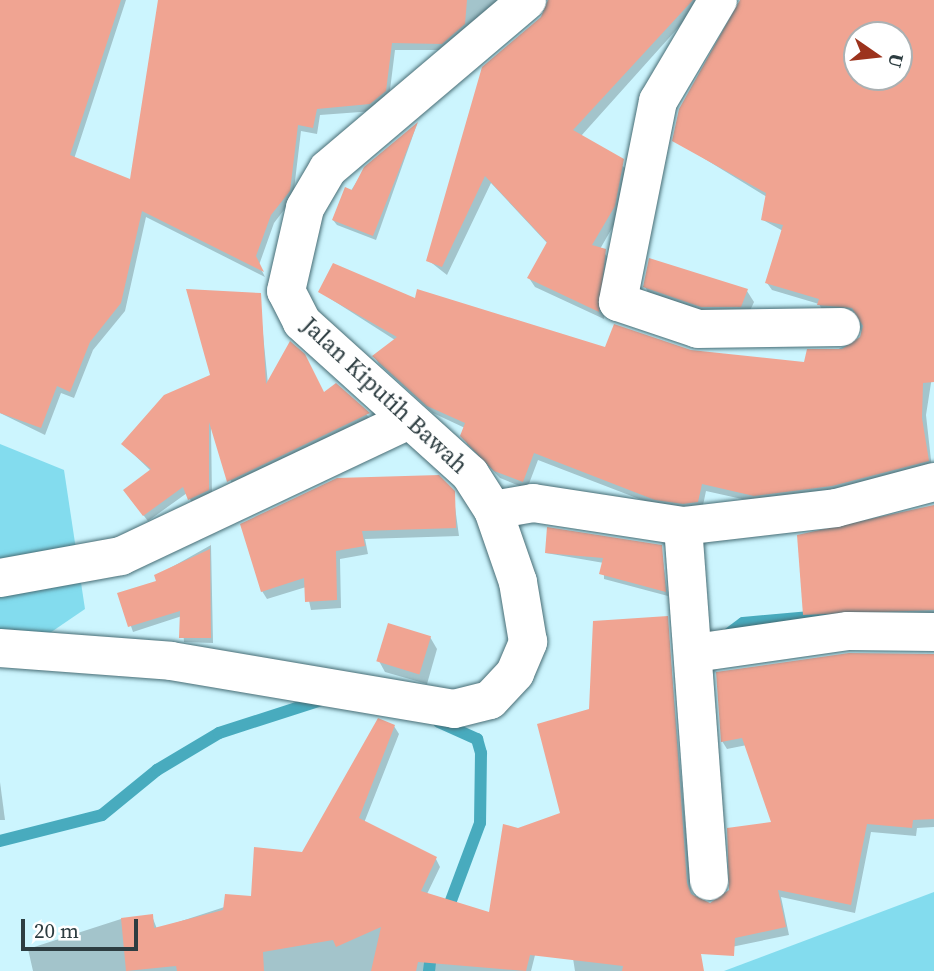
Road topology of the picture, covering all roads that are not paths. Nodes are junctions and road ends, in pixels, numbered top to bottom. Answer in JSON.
{"nodes":[{"id":1,"x":527,"y":0,"type":"edge"},
{"id":2,"x":718,"y":0,"type":"edge"},
{"id":3,"x":841,"y":327,"type":"dead end"},
{"id":4,"x":409,"y":420,"type":"junction"},
{"id":5,"x":934,"y":482,"type":"edge"},
{"id":6,"x":493,"y":510,"type":"junction"},
{"id":7,"x":683,"y":526,"type":"junction"},
{"id":8,"x":0,"y":578,"type":"edge"},
{"id":9,"x":934,"y":632,"type":"edge"},
{"id":10,"x":0,"y":648,"type":"edge"},
{"id":11,"x":695,"y":653,"type":"junction"},
{"id":12,"x":709,"y":881,"type":"dead end"}],
"edges":[{"from":1,"to":4,"type":"street","name":"Jalan Kiputih Bawah"},
{"from":2,"to":3,"type":"street"},
{"from":4,"to":6,"type":"street","name":"Jalan Kiputih Bawah"},
{"from":4,"to":8,"type":"street"},
{"from":5,"to":7,"type":"street"},
{"from":6,"to":7,"type":"street"},
{"from":6,"to":10,"type":"street","name":"Jalan Kiputih Bawah"},
{"from":7,"to":11,"type":"street"},
{"from":9,"to":11,"type":"street"},
{"from":11,"to":12,"type":"street"}]}
